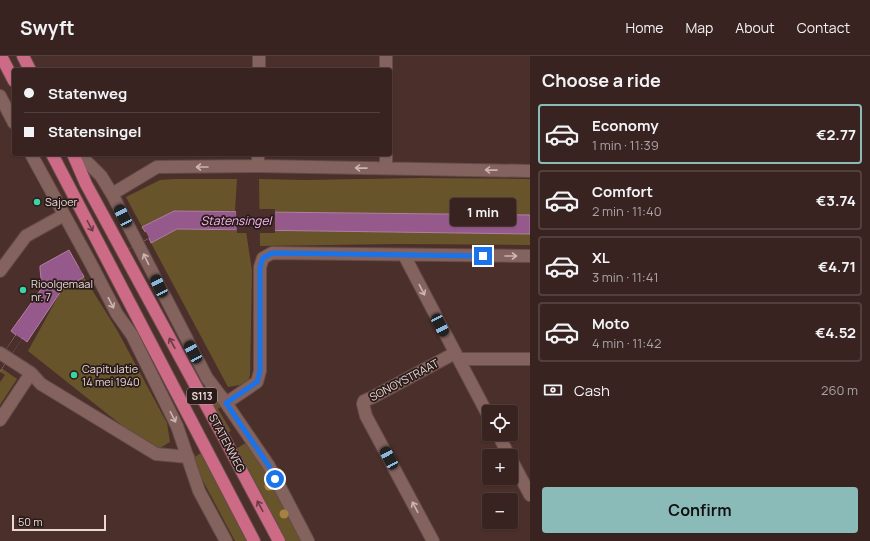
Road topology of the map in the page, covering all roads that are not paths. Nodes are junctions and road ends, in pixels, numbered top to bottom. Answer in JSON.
{"nodes":[{"id":1,"x":1,"y":56,"type":"edge"},
{"id":2,"x":23,"y":56,"type":"edge"},
{"id":3,"x":259,"y":56,"type":"edge"},
{"id":4,"x":386,"y":56,"type":"edge"},
{"id":5,"x":29,"y":68,"type":"edge"},
{"id":6,"x":259,"y":68,"type":"edge"},
{"id":7,"x":386,"y":68,"type":"edge"},
{"id":8,"x":12,"y":77,"type":"edge"},
{"id":9,"x":0,"y":96,"type":"edge"},
{"id":10,"x":12,"y":119,"type":"edge"},
{"id":11,"x":32,"y":156,"type":"edge"},
{"id":12,"x":53,"y":156,"type":"edge"},
{"id":13,"x":74,"y":156,"type":"edge"},
{"id":14,"x":81,"y":156,"type":"edge"},
{"id":15,"x":258,"y":156,"type":"edge"},
{"id":16,"x":386,"y":156,"type":"edge"},
{"id":17,"x":258,"y":166,"type":"junction"},
{"id":18,"x":386,"y":168,"type":"junction"},
{"id":19,"x":530,"y":171,"type":"edge"},
{"id":20,"x":112,"y":194,"type":"junction"},
{"id":21,"x":64,"y":215,"type":"junction"},
{"id":22,"x":404,"y":255,"type":"junction"},
{"id":23,"x":530,"y":256,"type":"edge"},
{"id":24,"x":0,"y":271,"type":"edge"},
{"id":25,"x":4,"y":355,"type":"edge"},
{"id":26,"x":457,"y":356,"type":"junction"},
{"id":27,"x":530,"y":359,"type":"edge"},
{"id":28,"x":31,"y":373,"type":"junction"},
{"id":29,"x":226,"y":403,"type":"junction"},
{"id":30,"x":483,"y":405,"type":"edge"},
{"id":31,"x":0,"y":420,"type":"edge"},
{"id":32,"x":188,"y":457,"type":"junction"},
{"id":33,"x":518,"y":472,"type":"edge"},
{"id":34,"x":530,"y":495,"type":"edge"},
{"id":35,"x":226,"y":541,"type":"edge"},
{"id":36,"x":254,"y":541,"type":"edge"},
{"id":37,"x":279,"y":541,"type":"edge"},
{"id":38,"x":308,"y":541,"type":"edge"},
{"id":39,"x":433,"y":541,"type":"edge"}],
"edges":[{"from":1,"to":8,"type":"main road"},
{"from":2,"to":5,"type":"main road"},
{"from":3,"to":6,"type":"street"},
{"from":4,"to":7,"type":"street"},
{"from":9,"to":10,"type":"street"},
{"from":11,"to":21,"type":"street"},
{"from":12,"to":36,"type":"main road","name":"STATENWEG","number":"S113","one_way":true},
{"from":37,"to":13,"type":"main road","name":"STATENWEG","number":"S113","one_way":true},
{"from":14,"to":20,"type":"street","name":"STATENWEG"},
{"from":15,"to":17,"type":"street"},
{"from":16,"to":18,"type":"street"},
{"from":18,"to":17,"type":"street","one_way":true},
{"from":17,"to":20,"type":"street","one_way":true},
{"from":19,"to":18,"type":"street","one_way":true},
{"from":29,"to":20,"type":"street","name":"STATENWEG","one_way":true},
{"from":21,"to":24,"type":"street"},
{"from":21,"to":32,"type":"street","one_way":true},
{"from":22,"to":23,"type":"street","one_way":true},
{"from":22,"to":26,"type":"street","one_way":true},
{"from":22,"to":29,"type":"street","name":"STATENWEG"},
{"from":25,"to":28,"type":"street"},
{"from":26,"to":27,"type":"street"},
{"from":26,"to":30,"type":"street"},
{"from":39,"to":26,"type":"street","name":"SONOYSTRAAT","one_way":true},
{"from":28,"to":31,"type":"street"},
{"from":28,"to":32,"type":"street"},
{"from":29,"to":38,"type":"street","name":"STATENWEG"},
{"from":32,"to":35,"type":"street"},
{"from":33,"to":34,"type":"street"}]}
